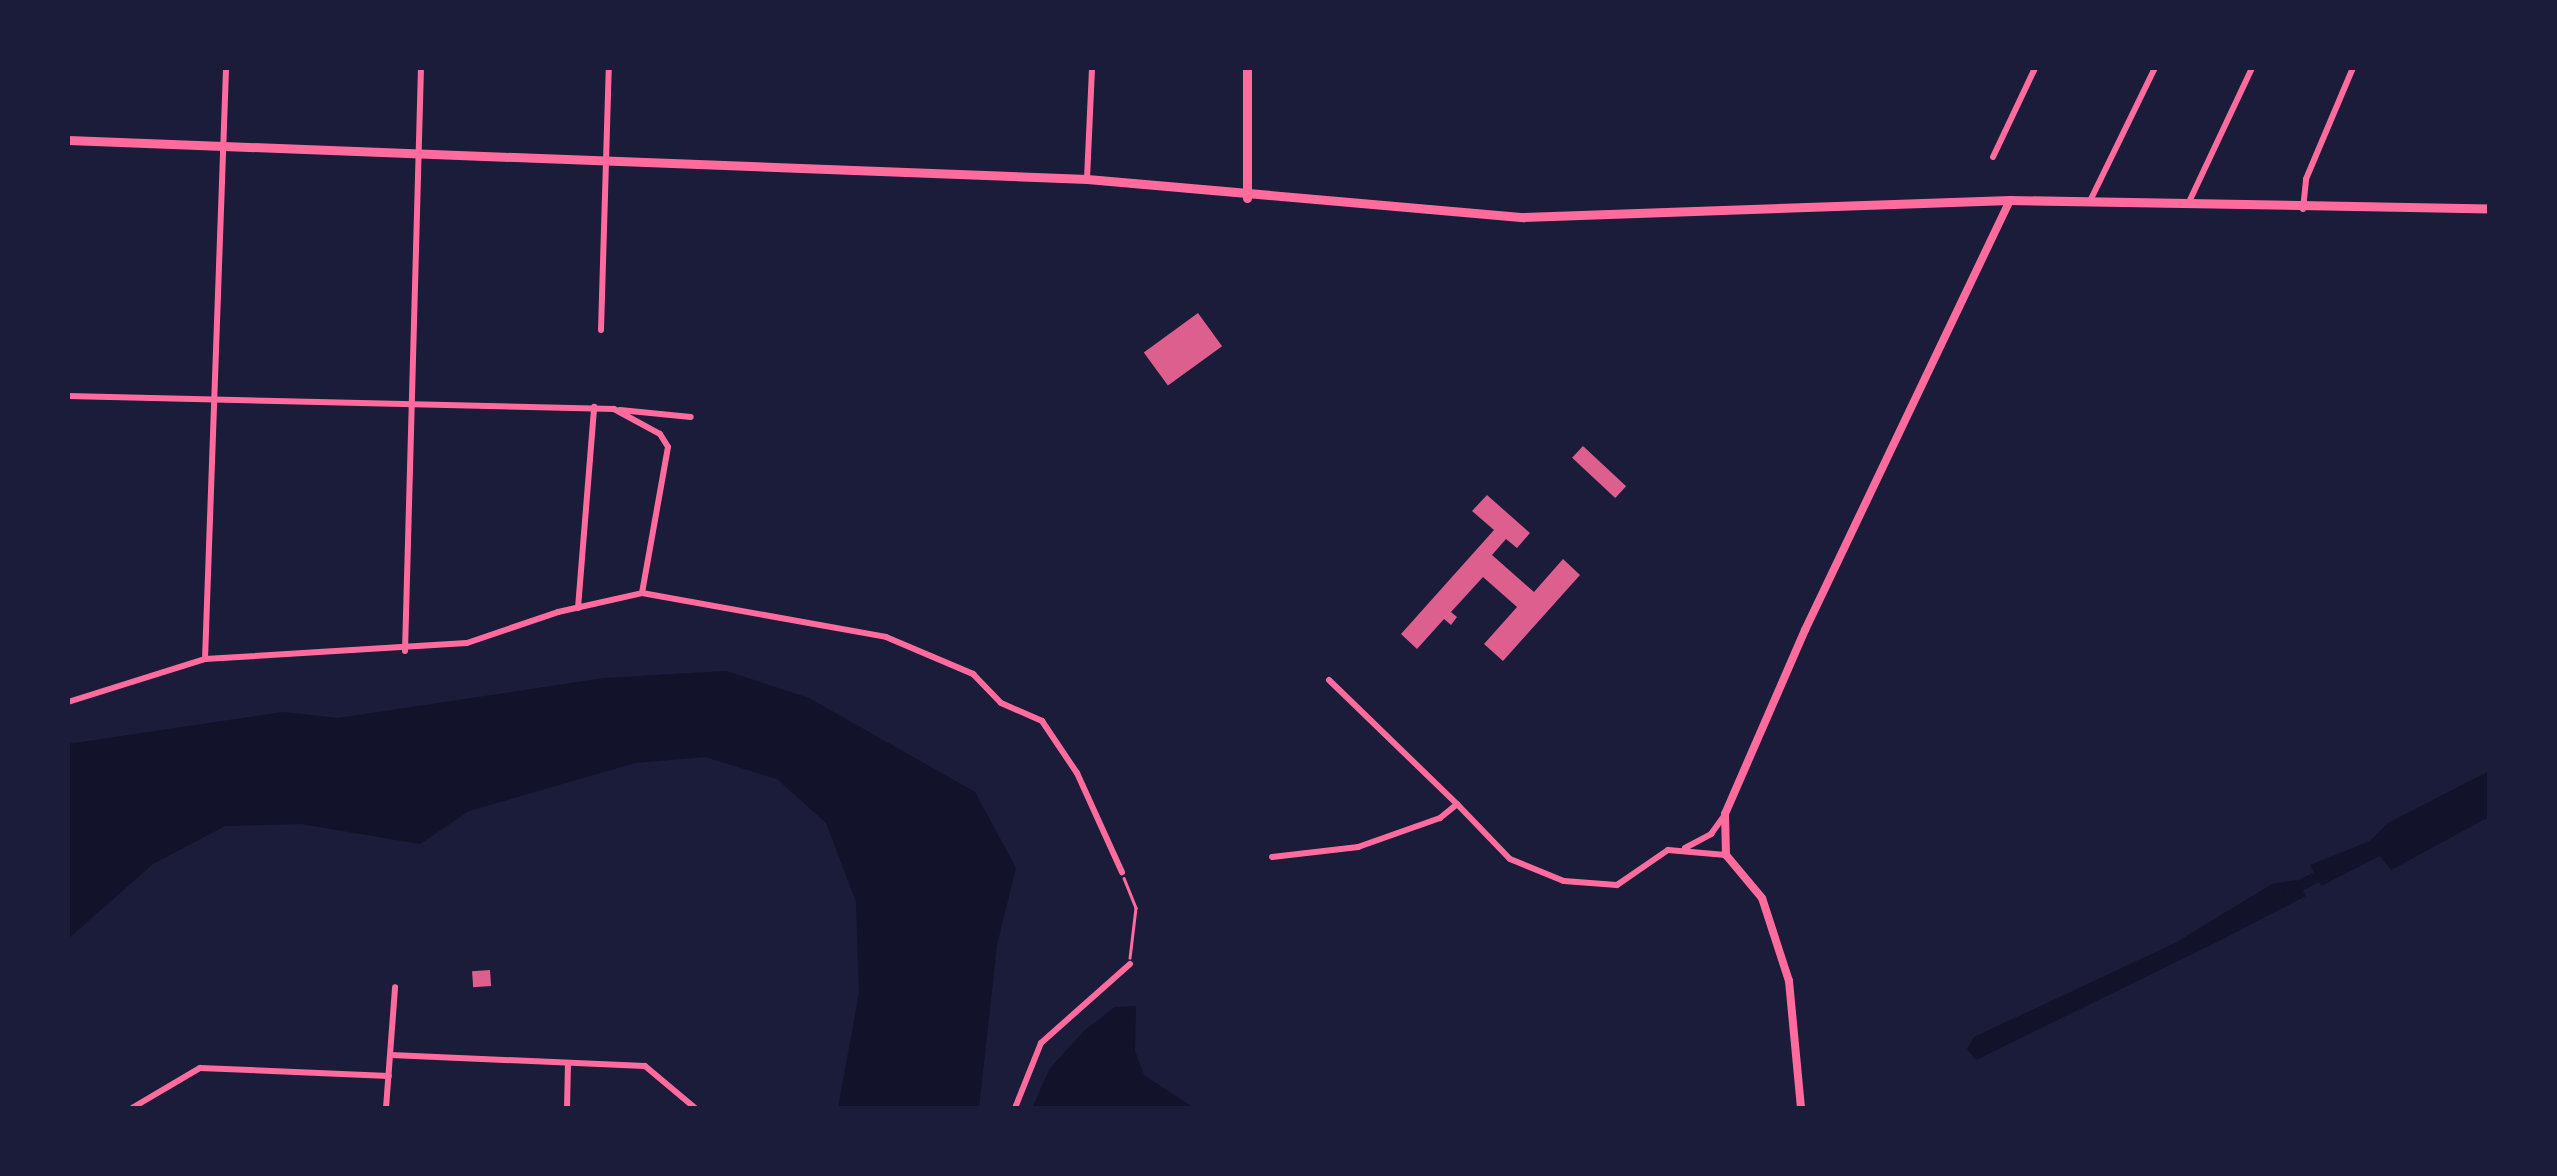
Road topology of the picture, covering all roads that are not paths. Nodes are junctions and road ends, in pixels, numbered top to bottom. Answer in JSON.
{"nodes":[{"id":1,"x":226,"y":68,"type":"edge"},
{"id":2,"x":421,"y":68,"type":"edge"},
{"id":3,"x":609,"y":68,"type":"edge"},
{"id":4,"x":1092,"y":68,"type":"edge"},
{"id":5,"x":1247,"y":68,"type":"edge"},
{"id":6,"x":2035,"y":68,"type":"edge"},
{"id":7,"x":2155,"y":68,"type":"edge"},
{"id":8,"x":2252,"y":68,"type":"edge"},
{"id":9,"x":2354,"y":68,"type":"edge"},
{"id":10,"x":68,"y":140,"type":"edge"},
{"id":11,"x":224,"y":147,"type":"junction"},
{"id":12,"x":420,"y":154,"type":"junction"},
{"id":13,"x":1994,"y":158,"type":"dead end"},
{"id":14,"x":606,"y":161,"type":"junction"},
{"id":15,"x":1087,"y":180,"type":"junction"},
{"id":16,"x":1246,"y":198,"type":"junction"},
{"id":17,"x":2010,"y":200,"type":"junction"},
{"id":18,"x":2090,"y":202,"type":"junction"},
{"id":19,"x":2188,"y":205,"type":"junction"},
{"id":20,"x":2490,"y":208,"type":"edge"},
{"id":21,"x":2304,"y":210,"type":"junction"},
{"id":22,"x":601,"y":330,"type":"dead end"},
{"id":23,"x":68,"y":396,"type":"edge"},
{"id":24,"x":210,"y":398,"type":"junction"},
{"id":25,"x":413,"y":407,"type":"junction"},
{"id":26,"x":594,"y":407,"type":"junction"},
{"id":27,"x":614,"y":409,"type":"junction"},
{"id":28,"x":692,"y":417,"type":"dead end"},
{"id":29,"x":642,"y":593,"type":"junction"},
{"id":30,"x":578,"y":608,"type":"junction"},
{"id":31,"x":405,"y":652,"type":"junction"},
{"id":32,"x":205,"y":659,"type":"junction"},
{"id":33,"x":1329,"y":680,"type":"dead end"},
{"id":34,"x":68,"y":702,"type":"edge"},
{"id":35,"x":1457,"y":804,"type":"junction"},
{"id":36,"x":1725,"y":814,"type":"junction"},
{"id":37,"x":1682,"y":849,"type":"junction"},
{"id":38,"x":1726,"y":856,"type":"junction"},
{"id":39,"x":1272,"y":857,"type":"dead end"},
{"id":40,"x":1122,"y":872,"type":"road end"},
{"id":41,"x":1130,"y":964,"type":"road end"},
{"id":42,"x":395,"y":987,"type":"dead end"},
{"id":43,"x":391,"y":1055,"type":"junction"},
{"id":44,"x":568,"y":1062,"type":"junction"},
{"id":45,"x":389,"y":1076,"type":"junction"},
{"id":46,"x":132,"y":1108,"type":"edge"},
{"id":47,"x":386,"y":1108,"type":"edge"},
{"id":48,"x":567,"y":1108,"type":"edge"},
{"id":49,"x":694,"y":1108,"type":"edge"},
{"id":50,"x":1015,"y":1108,"type":"edge"},
{"id":51,"x":1801,"y":1108,"type":"edge"}],
"edges":[{"from":1,"to":11,"type":"street"},
{"from":2,"to":12,"type":"street"},
{"from":3,"to":14,"type":"street"},
{"from":4,"to":15,"type":"street"},
{"from":5,"to":16,"type":"main road"},
{"from":6,"to":13,"type":"street"},
{"from":7,"to":18,"type":"street"},
{"from":8,"to":19,"type":"street"},
{"from":9,"to":21,"type":"street"},
{"from":10,"to":11,"type":"main road"},
{"from":11,"to":12,"type":"main road"},
{"from":11,"to":24,"type":"street"},
{"from":12,"to":14,"type":"main road"},
{"from":12,"to":25,"type":"street"},
{"from":14,"to":15,"type":"main road"},
{"from":14,"to":22,"type":"street"},
{"from":15,"to":16,"type":"main road"},
{"from":16,"to":17,"type":"main road"},
{"from":17,"to":18,"type":"main road"},
{"from":17,"to":36,"type":"street"},
{"from":18,"to":19,"type":"main road"},
{"from":19,"to":21,"type":"main road"},
{"from":20,"to":21,"type":"main road"},
{"from":23,"to":24,"type":"street"},
{"from":24,"to":25,"type":"street"},
{"from":24,"to":32,"type":"street"},
{"from":25,"to":26,"type":"street"},
{"from":25,"to":31,"type":"street"},
{"from":26,"to":27,"type":"street"},
{"from":26,"to":30,"type":"street"},
{"from":27,"to":28,"type":"street"},
{"from":27,"to":29,"type":"street"},
{"from":29,"to":30,"type":"street"},
{"from":29,"to":40,"type":"street"},
{"from":30,"to":31,"type":"street"},
{"from":31,"to":32,"type":"street"},
{"from":32,"to":34,"type":"street"},
{"from":33,"to":35,"type":"street"},
{"from":35,"to":37,"type":"street"},
{"from":35,"to":39,"type":"street"},
{"from":36,"to":37,"type":"street"},
{"from":36,"to":38,"type":"street"},
{"from":37,"to":38,"type":"street"},
{"from":38,"to":51,"type":"street"},
{"from":41,"to":50,"type":"street"},
{"from":42,"to":43,"type":"street"},
{"from":43,"to":44,"type":"street"},
{"from":43,"to":45,"type":"street"},
{"from":44,"to":48,"type":"street"},
{"from":44,"to":49,"type":"street"},
{"from":45,"to":46,"type":"street"},
{"from":45,"to":47,"type":"street"}]}
